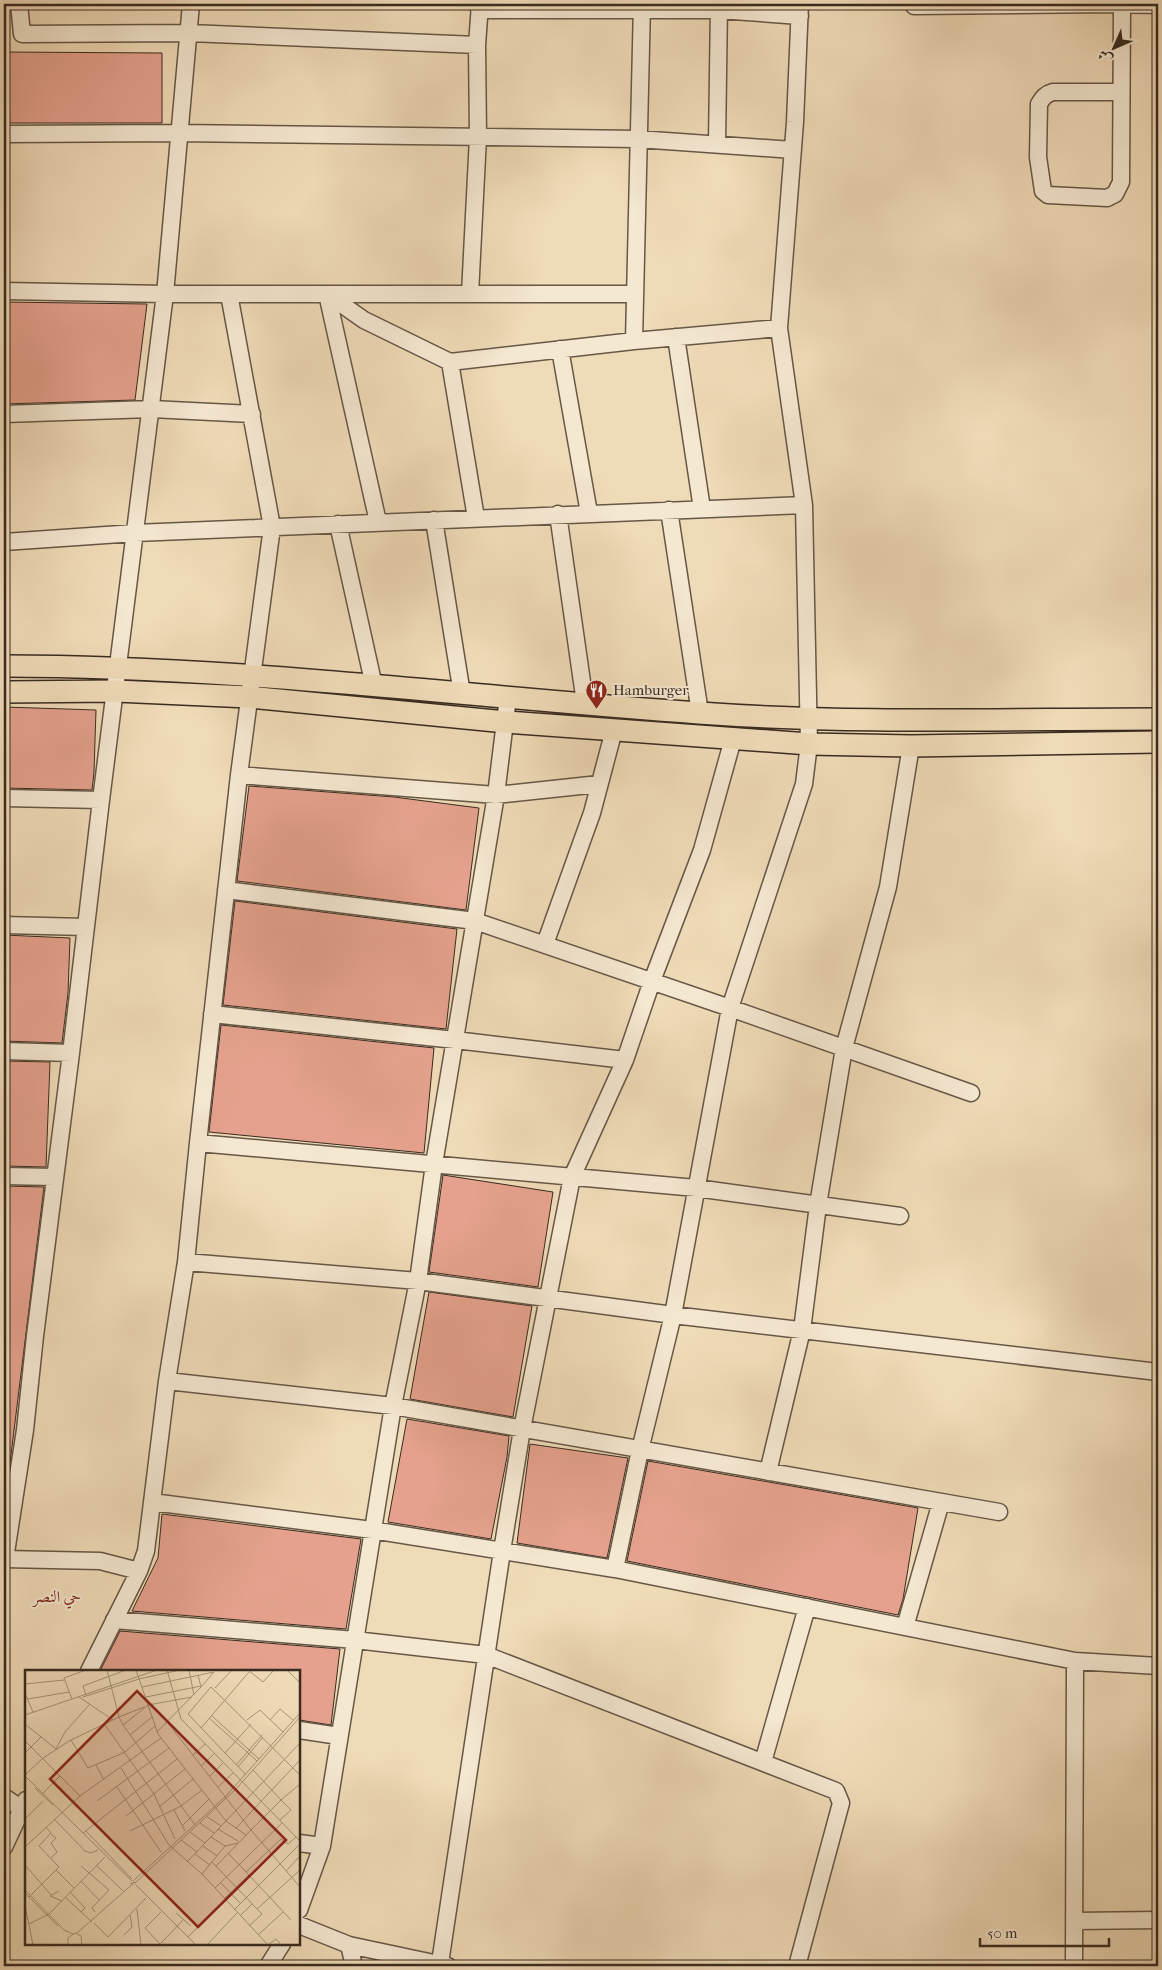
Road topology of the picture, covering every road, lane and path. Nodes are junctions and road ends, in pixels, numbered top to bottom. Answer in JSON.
{"nodes":[{"id":1,"x":19,"y":4,"type":"edge"},
{"id":2,"x":191,"y":4,"type":"edge"},
{"id":3,"x":1122,"y":4,"type":"edge"},
{"id":4,"x":914,"y":6,"type":"dead end"},
{"id":5,"x":1158,"y":6,"type":"edge"},
{"id":6,"x":479,"y":7,"type":"edge"},
{"id":7,"x":642,"y":7,"type":"edge"},
{"id":8,"x":719,"y":7,"type":"edge"},
{"id":9,"x":800,"y":10,"type":"edge"},
{"id":10,"x":189,"y":33,"type":"junction"},
{"id":11,"x":477,"y":45,"type":"junction"},
{"id":12,"x":1122,"y":92,"type":"junction"},
{"id":13,"x":180,"y":133,"type":"junction"},
{"id":14,"x":4,"y":134,"type":"edge"},
{"id":15,"x":478,"y":137,"type":"junction"},
{"id":16,"x":638,"y":139,"type":"junction"},
{"id":17,"x":717,"y":144,"type":"junction"},
{"id":18,"x":793,"y":150,"type":"junction"},
{"id":19,"x":4,"y":291,"type":"edge"},
{"id":20,"x":165,"y":294,"type":"junction"},
{"id":21,"x":229,"y":294,"type":"junction"},
{"id":22,"x":327,"y":294,"type":"junction"},
{"id":23,"x":470,"y":294,"type":"junction"},
{"id":24,"x":635,"y":294,"type":"junction"},
{"id":25,"x":779,"y":328,"type":"junction"},
{"id":26,"x":676,"y":336,"type":"junction"},
{"id":27,"x":634,"y":340,"type":"junction"},
{"id":28,"x":560,"y":349,"type":"junction"},
{"id":29,"x":450,"y":362,"type":"junction"},
{"id":30,"x":151,"y":409,"type":"junction"},
{"id":31,"x":4,"y":414,"type":"edge"},
{"id":32,"x":252,"y":414,"type":"junction"},
{"id":33,"x":804,"y":504,"type":"junction"},
{"id":34,"x":702,"y":508,"type":"junction"},
{"id":35,"x":669,"y":510,"type":"junction"},
{"id":36,"x":589,"y":513,"type":"junction"},
{"id":37,"x":558,"y":514,"type":"junction"},
{"id":38,"x":476,"y":518,"type":"junction"},
{"id":39,"x":434,"y":520,"type":"junction"},
{"id":40,"x":378,"y":522,"type":"junction"},
{"id":41,"x":338,"y":524,"type":"junction"},
{"id":42,"x":272,"y":527,"type":"junction"},
{"id":43,"x":135,"y":533,"type":"junction"},
{"id":44,"x":4,"y":542,"type":"edge"},
{"id":45,"x":4,"y":666,"type":"edge"},
{"id":46,"x":117,"y":668,"type":"junction"},
{"id":47,"x":252,"y":675,"type":"junction"},
{"id":48,"x":374,"y":686,"type":"junction"},
{"id":49,"x":116,"y":691,"type":"junction"},
{"id":50,"x":4,"y":692,"type":"edge"},
{"id":51,"x":462,"y":694,"type":"junction"},
{"id":52,"x":249,"y":697,"type":"junction"},
{"id":53,"x":508,"y":697,"type":"junction"},
{"id":54,"x":585,"y":704,"type":"junction"},
{"id":55,"x":700,"y":713,"type":"junction"},
{"id":56,"x":807,"y":719,"type":"junction"},
{"id":57,"x":1153,"y":720,"type":"edge"},
{"id":58,"x":506,"y":722,"type":"junction"},
{"id":59,"x":614,"y":730,"type":"junction"},
{"id":60,"x":733,"y":739,"type":"junction"},
{"id":61,"x":1154,"y":742,"type":"edge"},
{"id":62,"x":808,"y":744,"type":"junction"},
{"id":63,"x":911,"y":746,"type":"junction"},
{"id":64,"x":239,"y":775,"type":"junction"},
{"id":65,"x":599,"y":784,"type":"junction"},
{"id":66,"x":496,"y":795,"type":"junction"},
{"id":67,"x":4,"y":798,"type":"edge"},
{"id":68,"x":101,"y":800,"type":"junction"},
{"id":69,"x":226,"y":890,"type":"junction"},
{"id":70,"x":475,"y":921,"type":"junction"},
{"id":71,"x":4,"y":925,"type":"edge"},
{"id":72,"x":86,"y":927,"type":"junction"},
{"id":73,"x":545,"y":944,"type":"junction"},
{"id":74,"x":652,"y":981,"type":"junction"},
{"id":75,"x":730,"y":1008,"type":"junction"},
{"id":76,"x":212,"y":1014,"type":"junction"},
{"id":77,"x":455,"y":1040,"type":"junction"},
{"id":78,"x":844,"y":1048,"type":"junction"},
{"id":79,"x":4,"y":1051,"type":"edge"},
{"id":80,"x":72,"y":1053,"type":"junction"},
{"id":81,"x":625,"y":1060,"type":"junction"},
{"id":82,"x":971,"y":1093,"type":"dead end"},
{"id":83,"x":198,"y":1143,"type":"junction"},
{"id":84,"x":434,"y":1164,"type":"junction"},
{"id":85,"x":4,"y":1176,"type":"edge"},
{"id":86,"x":55,"y":1177,"type":"junction"},
{"id":87,"x":572,"y":1177,"type":"junction"},
{"id":88,"x":696,"y":1188,"type":"junction"},
{"id":89,"x":818,"y":1205,"type":"junction"},
{"id":90,"x":900,"y":1216,"type":"dead end"},
{"id":91,"x":186,"y":1262,"type":"junction"},
{"id":92,"x":418,"y":1281,"type":"junction"},
{"id":93,"x":548,"y":1298,"type":"junction"},
{"id":94,"x":673,"y":1316,"type":"junction"},
{"id":95,"x":802,"y":1330,"type":"junction"},
{"id":96,"x":1158,"y":1372,"type":"edge"},
{"id":97,"x":167,"y":1382,"type":"junction"},
{"id":98,"x":393,"y":1406,"type":"junction"},
{"id":99,"x":522,"y":1429,"type":"junction"},
{"id":100,"x":640,"y":1450,"type":"junction"},
{"id":101,"x":768,"y":1472,"type":"junction"},
{"id":102,"x":152,"y":1502,"type":"junction"},
{"id":103,"x":941,"y":1502,"type":"junction"},
{"id":104,"x":999,"y":1512,"type":"dead end"},
{"id":105,"x":372,"y":1530,"type":"junction"},
{"id":106,"x":502,"y":1551,"type":"junction"},
{"id":107,"x":4,"y":1559,"type":"edge"},
{"id":108,"x":615,"y":1569,"type":"junction"},
{"id":109,"x":139,"y":1571,"type":"junction"},
{"id":110,"x":807,"y":1608,"type":"junction"},
{"id":111,"x":114,"y":1620,"type":"junction"},
{"id":112,"x":905,"y":1627,"type":"junction"},
{"id":113,"x":355,"y":1640,"type":"junction"},
{"id":114,"x":486,"y":1655,"type":"junction"},
{"id":115,"x":1075,"y":1661,"type":"junction"},
{"id":116,"x":1158,"y":1666,"type":"edge"},
{"id":117,"x":89,"y":1670,"type":"edge"},
{"id":118,"x":300,"y":1730,"type":"edge"},
{"id":119,"x":339,"y":1736,"type":"junction"},
{"id":120,"x":763,"y":1762,"type":"junction"},
{"id":121,"x":4,"y":1797,"type":"edge"},
{"id":122,"x":25,"y":1808,"type":"edge"},
{"id":123,"x":300,"y":1843,"type":"edge"},
{"id":124,"x":4,"y":1846,"type":"edge"},
{"id":125,"x":322,"y":1846,"type":"junction"},
{"id":126,"x":300,"y":1907,"type":"edge"},
{"id":127,"x":1158,"y":1920,"type":"edge"},
{"id":128,"x":1074,"y":1921,"type":"junction"},
{"id":129,"x":300,"y":1925,"type":"edge"},
{"id":130,"x":281,"y":1945,"type":"edge"},
{"id":131,"x":349,"y":1945,"type":"junction"},
{"id":132,"x":444,"y":1965,"type":"edge"},
{"id":133,"x":268,"y":1966,"type":"edge"},
{"id":134,"x":354,"y":1966,"type":"edge"},
{"id":135,"x":796,"y":1966,"type":"edge"},
{"id":136,"x":1074,"y":1966,"type":"edge"}],
"edges":[{"from":1,"to":10,"type":"street"},
{"from":2,"to":10,"type":"street"},
{"from":3,"to":4,"type":"street"},
{"from":3,"to":5,"type":"street"},
{"from":3,"to":12,"type":"street"},
{"from":6,"to":7,"type":"street"},
{"from":6,"to":11,"type":"street"},
{"from":7,"to":8,"type":"street"},
{"from":7,"to":16,"type":"street"},
{"from":8,"to":9,"type":"street"},
{"from":8,"to":17,"type":"street"},
{"from":9,"to":18,"type":"street"},
{"from":10,"to":11,"type":"street"},
{"from":10,"to":13,"type":"street"},
{"from":11,"to":15,"type":"street"},
{"from":12,"to":12,"type":"street"},
{"from":13,"to":14,"type":"street"},
{"from":13,"to":15,"type":"street"},
{"from":13,"to":20,"type":"street"},
{"from":15,"to":16,"type":"street"},
{"from":15,"to":23,"type":"street"},
{"from":16,"to":17,"type":"street"},
{"from":16,"to":24,"type":"street"},
{"from":17,"to":18,"type":"street"},
{"from":18,"to":25,"type":"street"},
{"from":19,"to":20,"type":"street"},
{"from":20,"to":21,"type":"street"},
{"from":20,"to":30,"type":"street"},
{"from":21,"to":22,"type":"street"},
{"from":21,"to":32,"type":"street"},
{"from":22,"to":23,"type":"street"},
{"from":22,"to":29,"type":"street"},
{"from":22,"to":40,"type":"street"},
{"from":23,"to":24,"type":"street"},
{"from":24,"to":27,"type":"street"},
{"from":25,"to":26,"type":"street"},
{"from":25,"to":33,"type":"street"},
{"from":26,"to":27,"type":"street"},
{"from":26,"to":34,"type":"street"},
{"from":27,"to":28,"type":"street"},
{"from":28,"to":29,"type":"street"},
{"from":28,"to":36,"type":"street"},
{"from":29,"to":38,"type":"street"},
{"from":30,"to":31,"type":"street"},
{"from":30,"to":32,"type":"street"},
{"from":30,"to":43,"type":"street"},
{"from":32,"to":42,"type":"street"},
{"from":33,"to":34,"type":"street"},
{"from":33,"to":56,"type":"street"},
{"from":34,"to":35,"type":"street"},
{"from":35,"to":36,"type":"street"},
{"from":35,"to":55,"type":"street"},
{"from":36,"to":37,"type":"street"},
{"from":37,"to":38,"type":"street"},
{"from":37,"to":54,"type":"street"},
{"from":38,"to":39,"type":"street"},
{"from":39,"to":40,"type":"street"},
{"from":39,"to":51,"type":"street"},
{"from":40,"to":41,"type":"street"},
{"from":41,"to":42,"type":"street"},
{"from":41,"to":48,"type":"street"},
{"from":42,"to":43,"type":"street"},
{"from":42,"to":47,"type":"street"},
{"from":43,"to":44,"type":"street"},
{"from":43,"to":46,"type":"street"},
{"from":45,"to":46,"type":"main road"},
{"from":46,"to":47,"type":"main road"},
{"from":46,"to":49,"type":"street"},
{"from":47,"to":48,"type":"main road"},
{"from":47,"to":52,"type":"street"},
{"from":48,"to":51,"type":"main road"},
{"from":49,"to":50,"type":"main road"},
{"from":49,"to":52,"type":"main road"},
{"from":49,"to":68,"type":"street"},
{"from":51,"to":53,"type":"main road"},
{"from":52,"to":58,"type":"main road"},
{"from":52,"to":64,"type":"street"},
{"from":53,"to":54,"type":"main road"},
{"from":53,"to":58,"type":"street"},
{"from":54,"to":55,"type":"main road"},
{"from":55,"to":56,"type":"main road"},
{"from":56,"to":57,"type":"main road"},
{"from":56,"to":62,"type":"street"},
{"from":57,"to":61,"type":"main road"},
{"from":58,"to":59,"type":"main road"},
{"from":58,"to":66,"type":"street"},
{"from":59,"to":60,"type":"main road"},
{"from":59,"to":65,"type":"street"},
{"from":60,"to":62,"type":"main road"},
{"from":60,"to":74,"type":"street"},
{"from":61,"to":63,"type":"main road"},
{"from":62,"to":63,"type":"main road"},
{"from":62,"to":75,"type":"street"},
{"from":63,"to":78,"type":"street"},
{"from":64,"to":66,"type":"street"},
{"from":64,"to":69,"type":"street"},
{"from":65,"to":66,"type":"street"},
{"from":65,"to":73,"type":"street"},
{"from":66,"to":70,"type":"street"},
{"from":67,"to":68,"type":"street"},
{"from":68,"to":72,"type":"street"},
{"from":69,"to":70,"type":"street"},
{"from":69,"to":76,"type":"street"},
{"from":70,"to":73,"type":"street"},
{"from":70,"to":77,"type":"street"},
{"from":71,"to":72,"type":"street"},
{"from":72,"to":80,"type":"street"},
{"from":73,"to":74,"type":"street"},
{"from":74,"to":75,"type":"street"},
{"from":74,"to":81,"type":"street"},
{"from":75,"to":78,"type":"street"},
{"from":75,"to":88,"type":"street"},
{"from":76,"to":77,"type":"street"},
{"from":76,"to":83,"type":"street"},
{"from":77,"to":81,"type":"street"},
{"from":77,"to":84,"type":"street"},
{"from":78,"to":82,"type":"street"},
{"from":78,"to":89,"type":"street"},
{"from":79,"to":80,"type":"street"},
{"from":80,"to":86,"type":"street"},
{"from":81,"to":87,"type":"street"},
{"from":83,"to":84,"type":"street"},
{"from":83,"to":91,"type":"street"},
{"from":84,"to":87,"type":"street"},
{"from":84,"to":92,"type":"street"},
{"from":85,"to":86,"type":"street"},
{"from":86,"to":107,"type":"street"},
{"from":87,"to":88,"type":"street"},
{"from":87,"to":93,"type":"street"},
{"from":88,"to":89,"type":"street"},
{"from":88,"to":94,"type":"street"},
{"from":89,"to":90,"type":"street"},
{"from":89,"to":95,"type":"street"},
{"from":91,"to":92,"type":"street"},
{"from":91,"to":97,"type":"street"},
{"from":92,"to":93,"type":"street"},
{"from":92,"to":98,"type":"street"},
{"from":93,"to":94,"type":"street"},
{"from":93,"to":99,"type":"street"},
{"from":94,"to":95,"type":"street"},
{"from":94,"to":100,"type":"street"},
{"from":95,"to":96,"type":"street"},
{"from":95,"to":101,"type":"street"},
{"from":97,"to":98,"type":"street"},
{"from":97,"to":102,"type":"street"},
{"from":98,"to":99,"type":"street"},
{"from":98,"to":105,"type":"street"},
{"from":99,"to":100,"type":"street"},
{"from":99,"to":106,"type":"street"},
{"from":100,"to":101,"type":"street"},
{"from":100,"to":108,"type":"street"},
{"from":101,"to":103,"type":"street"},
{"from":102,"to":105,"type":"street"},
{"from":102,"to":109,"type":"street"},
{"from":103,"to":104,"type":"street"},
{"from":103,"to":112,"type":"street"},
{"from":105,"to":106,"type":"street"},
{"from":105,"to":113,"type":"street"},
{"from":106,"to":108,"type":"street"},
{"from":106,"to":114,"type":"street"},
{"from":107,"to":109,"type":"street"},
{"from":108,"to":110,"type":"street"},
{"from":109,"to":111,"type":"street"},
{"from":110,"to":112,"type":"street"},
{"from":110,"to":120,"type":"street"},
{"from":111,"to":113,"type":"street"},
{"from":111,"to":117,"type":"street"},
{"from":112,"to":115,"type":"street"},
{"from":113,"to":114,"type":"street"},
{"from":113,"to":119,"type":"street"},
{"from":114,"to":120,"type":"street"},
{"from":114,"to":132,"type":"street"},
{"from":115,"to":116,"type":"street"},
{"from":115,"to":128,"type":"street"},
{"from":118,"to":119,"type":"street"},
{"from":119,"to":125,"type":"street"},
{"from":120,"to":135,"type":"street"},
{"from":121,"to":122,"type":"street"},
{"from":122,"to":124,"type":"street"},
{"from":123,"to":125,"type":"street"},
{"from":125,"to":126,"type":"street"},
{"from":127,"to":128,"type":"street"},
{"from":128,"to":136,"type":"street"},
{"from":129,"to":131,"type":"street"},
{"from":130,"to":133,"type":"street"},
{"from":131,"to":132,"type":"street"},
{"from":131,"to":134,"type":"street"}]}
